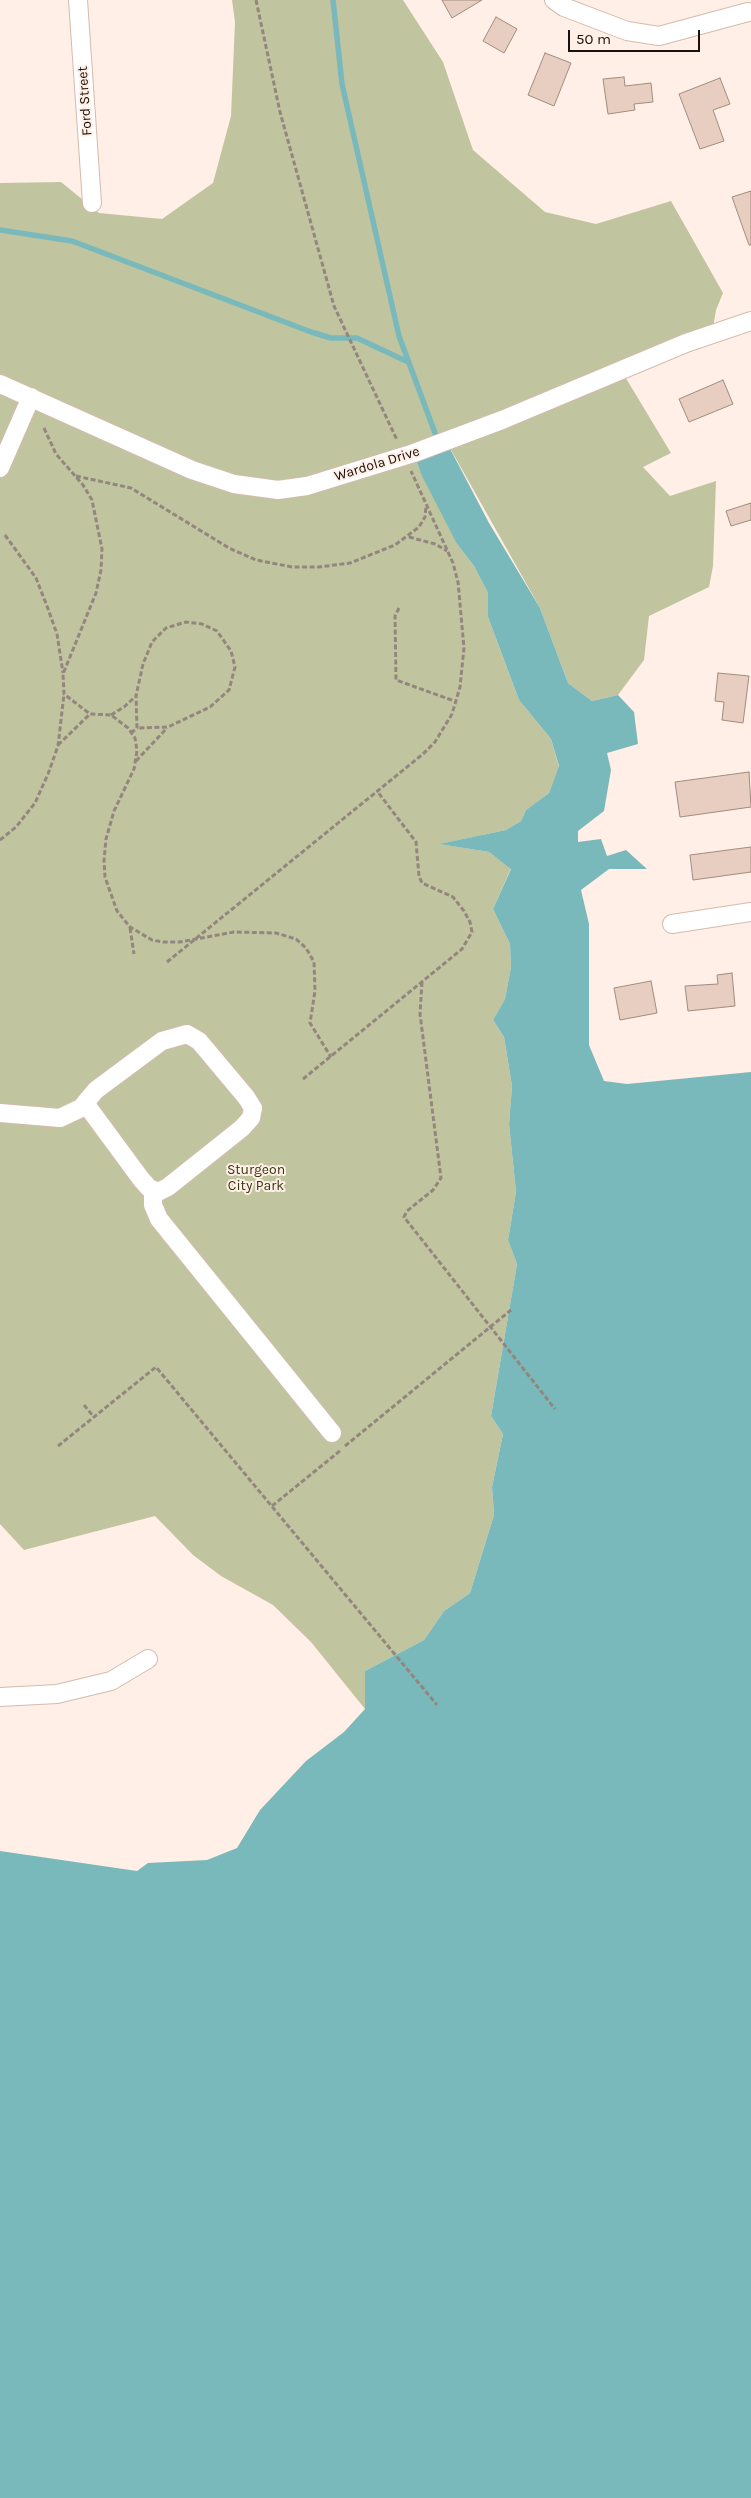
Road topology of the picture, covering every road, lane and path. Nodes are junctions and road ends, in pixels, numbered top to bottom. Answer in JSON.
{"nodes":[{"id":1,"x":78,"y":0,"type":"edge"},
{"id":2,"x":256,"y":0,"type":"edge"},
{"id":3,"x":554,"y":0,"type":"edge"},
{"id":4,"x":747,"y":11,"type":"edge"},
{"id":5,"x":92,"y":203,"type":"dead end"},
{"id":6,"x":751,"y":321,"type":"edge"},
{"id":7,"x":0,"y":384,"type":"edge"},
{"id":8,"x":30,"y":397,"type":"junction"},
{"id":9,"x":44,"y":428,"type":"dead end"},
{"id":10,"x":407,"y":455,"type":"junction"},
{"id":11,"x":0,"y":468,"type":"edge"},
{"id":12,"x":76,"y":476,"type":"junction"},
{"id":13,"x":427,"y":505,"type":"junction"},
{"id":14,"x":5,"y":535,"type":"dead end"},
{"id":15,"x":408,"y":537,"type":"junction"},
{"id":16,"x":448,"y":552,"type":"junction"},
{"id":17,"x":399,"y":608,"type":"dead end"},
{"id":18,"x":63,"y":674,"type":"junction"},
{"id":19,"x":64,"y":694,"type":"junction"},
{"id":20,"x":136,"y":696,"type":"junction"},
{"id":21,"x":457,"y":702,"type":"junction"},
{"id":22,"x":90,"y":714,"type":"junction"},
{"id":23,"x":111,"y":715,"type":"junction"},
{"id":24,"x":168,"y":727,"type":"junction"},
{"id":25,"x":137,"y":728,"type":"junction"},
{"id":26,"x":131,"y":732,"type":"junction"},
{"id":27,"x":58,"y":746,"type":"junction"},
{"id":28,"x":135,"y":762,"type":"junction"},
{"id":29,"x":377,"y":791,"type":"junction"},
{"id":30,"x":0,"y":840,"type":"edge"},
{"id":31,"x":751,"y":912,"type":"edge"},
{"id":32,"x":672,"y":924,"type":"dead end"},
{"id":33,"x":130,"y":927,"type":"junction"},
{"id":34,"x":198,"y":938,"type":"junction"},
{"id":35,"x":134,"y":954,"type":"dead end"},
{"id":36,"x":166,"y":962,"type":"dead end"},
{"id":37,"x":422,"y":982,"type":"junction"},
{"id":38,"x":331,"y":1057,"type":"junction"},
{"id":39,"x":303,"y":1079,"type":"dead end"},
{"id":40,"x":85,"y":1103,"type":"junction"},
{"id":41,"x":0,"y":1113,"type":"edge"},
{"id":42,"x":153,"y":1190,"type":"junction"},
{"id":43,"x":510,"y":1310,"type":"dead end"},
{"id":44,"x":490,"y":1327,"type":"junction"},
{"id":45,"x":84,"y":1405,"type":"dead end"},
{"id":46,"x":555,"y":1409,"type":"dead end"},
{"id":47,"x":94,"y":1416,"type":"junction"},
{"id":48,"x":332,"y":1433,"type":"dead end"},
{"id":49,"x":58,"y":1446,"type":"dead end"},
{"id":50,"x":272,"y":1506,"type":"junction"},
{"id":51,"x":148,"y":1659,"type":"dead end"},
{"id":52,"x":0,"y":1697,"type":"edge"},
{"id":53,"x":437,"y":1705,"type":"dead end"}],
"edges":[{"from":1,"to":5,"type":"street","name":"Ford Street"},
{"from":2,"to":10,"type":"path"},
{"from":3,"to":4,"type":"street"},
{"from":6,"to":10,"type":"street","name":"Wardola Drive"},
{"from":7,"to":8,"type":"street","name":"Wardola Drive"},
{"from":8,"to":10,"type":"street","name":"Wardola Drive"},
{"from":8,"to":11,"type":"street"},
{"from":9,"to":12,"type":"path"},
{"from":10,"to":13,"type":"path"},
{"from":12,"to":15,"type":"path"},
{"from":12,"to":18,"type":"path"},
{"from":13,"to":15,"type":"path"},
{"from":13,"to":16,"type":"path"},
{"from":14,"to":18,"type":"path"},
{"from":15,"to":16,"type":"path"},
{"from":16,"to":21,"type":"path"},
{"from":17,"to":21,"type":"path"},
{"from":18,"to":19,"type":"path"},
{"from":19,"to":22,"type":"path"},
{"from":19,"to":27,"type":"path"},
{"from":20,"to":23,"type":"path"},
{"from":20,"to":24,"type":"path"},
{"from":20,"to":25,"type":"path"},
{"from":21,"to":29,"type":"path"},
{"from":22,"to":23,"type":"path"},
{"from":22,"to":27,"type":"path"},
{"from":23,"to":26,"type":"path"},
{"from":24,"to":25,"type":"path"},
{"from":24,"to":28,"type":"path"},
{"from":25,"to":26,"type":"path"},
{"from":26,"to":28,"type":"path"},
{"from":27,"to":30,"type":"path"},
{"from":28,"to":33,"type":"path"},
{"from":29,"to":34,"type":"path"},
{"from":29,"to":37,"type":"path"},
{"from":31,"to":32,"type":"street"},
{"from":33,"to":34,"type":"path"},
{"from":33,"to":35,"type":"path"},
{"from":34,"to":36,"type":"path"},
{"from":34,"to":38,"type":"path"},
{"from":37,"to":38,"type":"path"},
{"from":37,"to":44,"type":"path"},
{"from":38,"to":39,"type":"path"},
{"from":40,"to":41,"type":"street"},
{"from":40,"to":42,"type":"street"},
{"from":40,"to":42,"type":"street"},
{"from":42,"to":48,"type":"street"},
{"from":43,"to":44,"type":"path"},
{"from":44,"to":46,"type":"path"},
{"from":44,"to":50,"type":"path"},
{"from":45,"to":47,"type":"path"},
{"from":47,"to":49,"type":"path"},
{"from":47,"to":50,"type":"path"},
{"from":50,"to":53,"type":"path"},
{"from":51,"to":52,"type":"street"}]}
